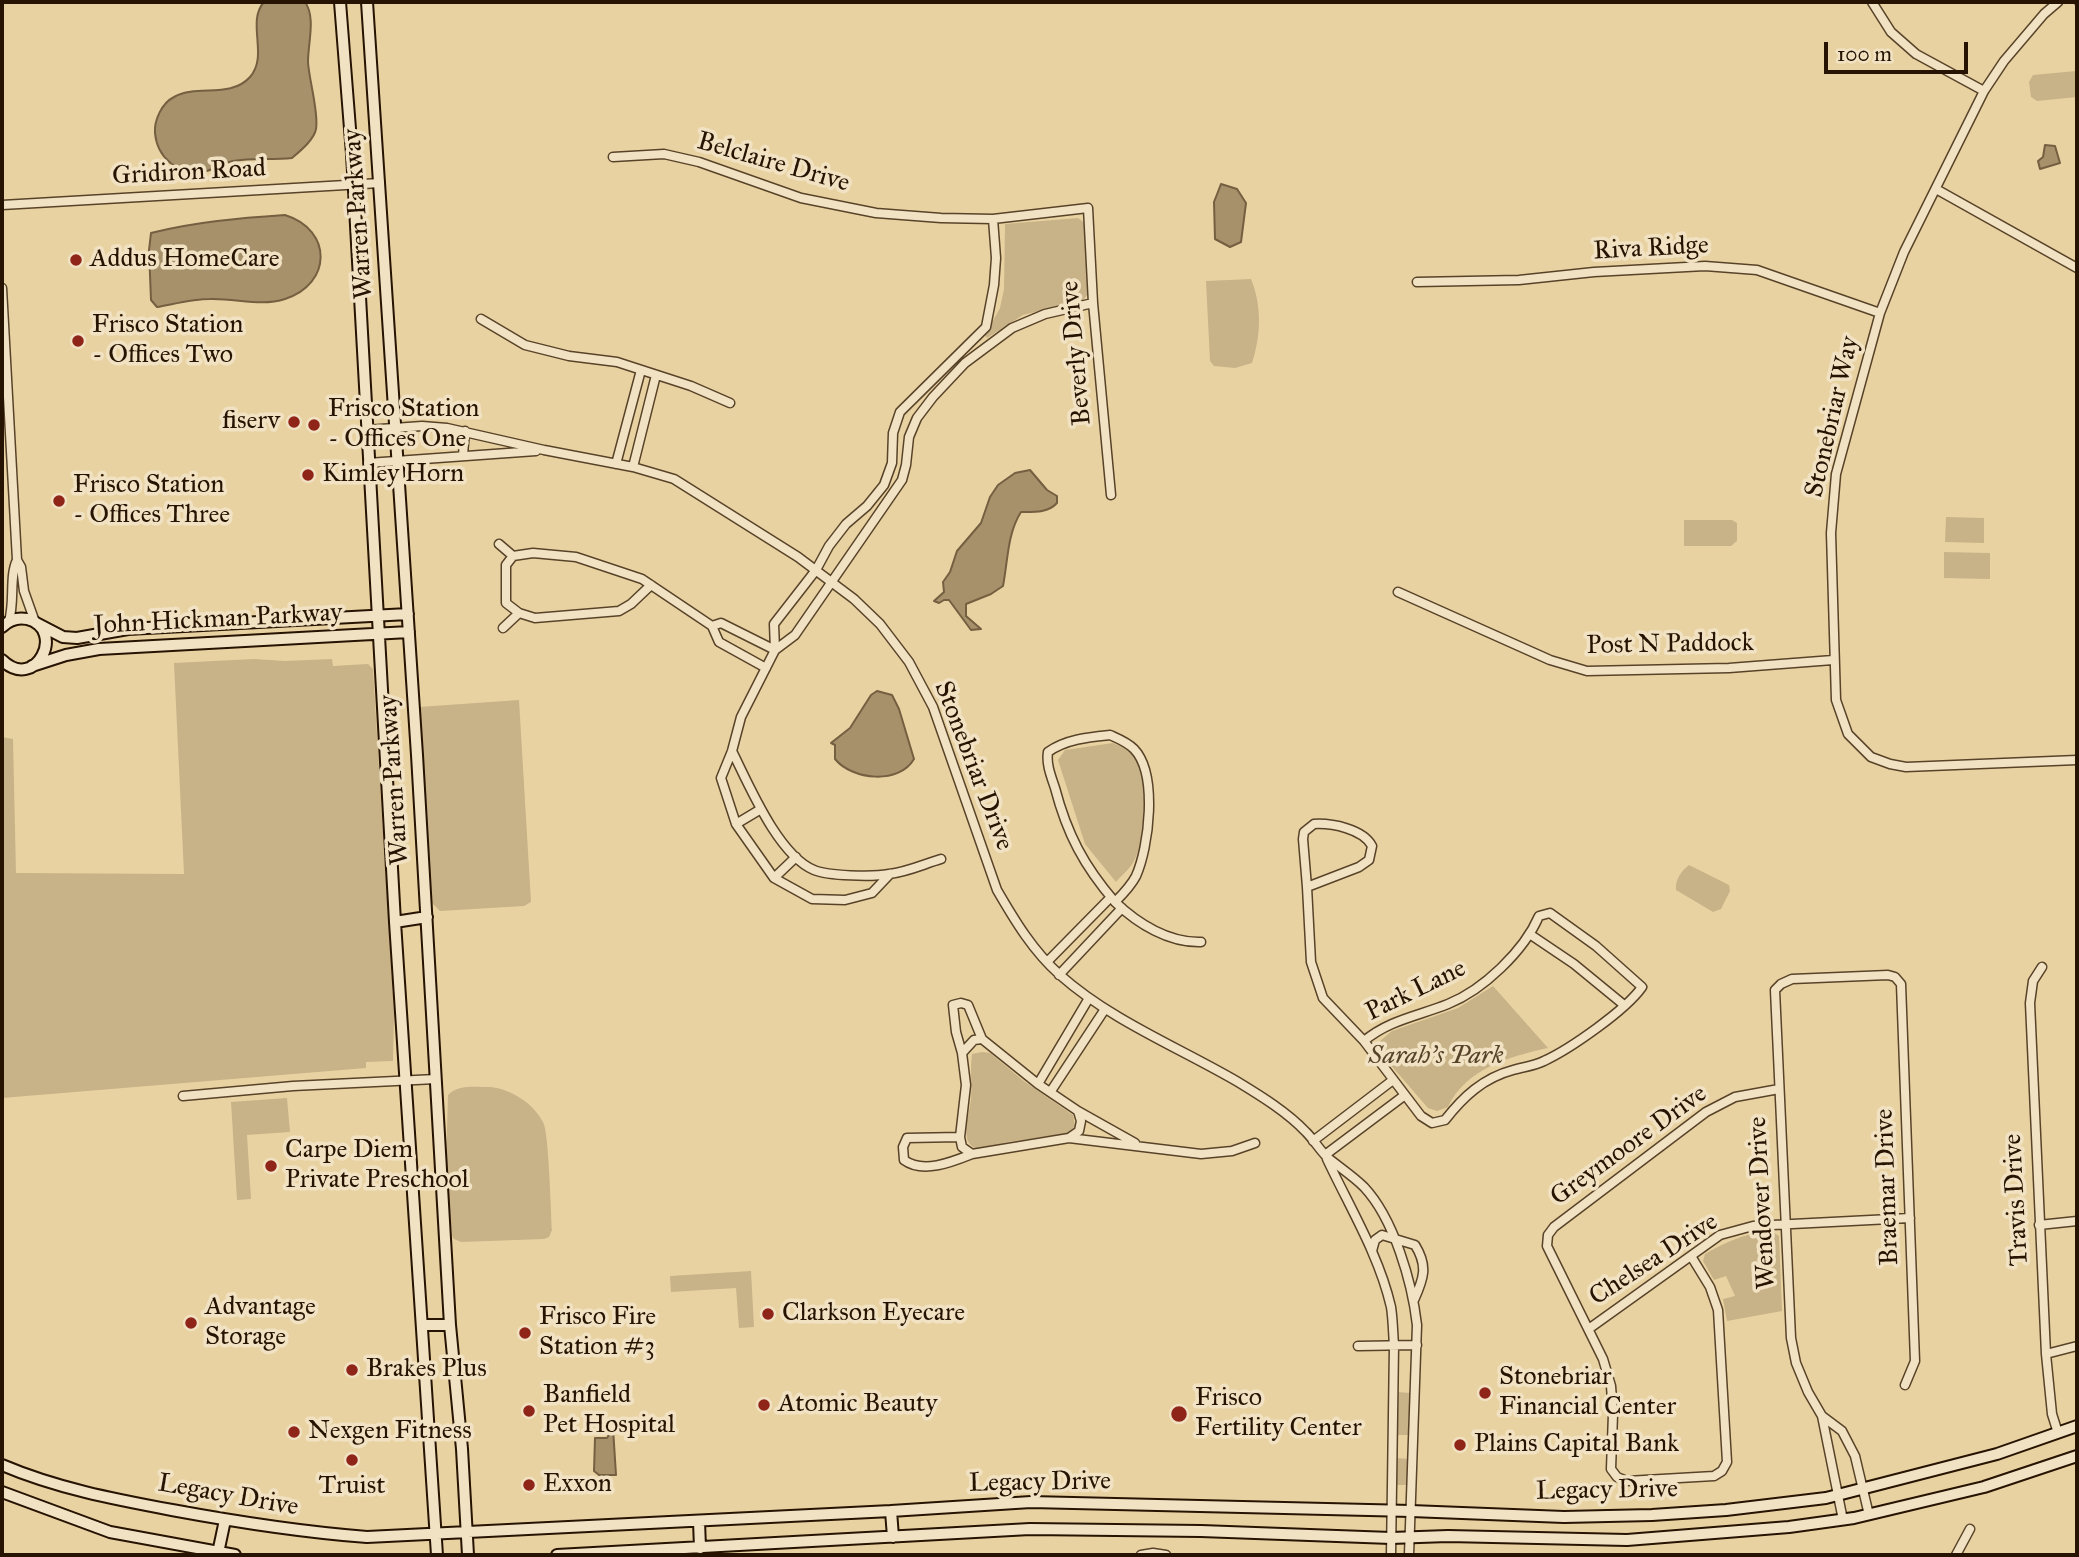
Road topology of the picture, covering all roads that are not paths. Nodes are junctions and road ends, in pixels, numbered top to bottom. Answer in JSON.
{"nodes":[{"id":1,"x":340,"y":2,"type":"edge"},
{"id":2,"x":367,"y":2,"type":"edge"},
{"id":3,"x":1872,"y":2,"type":"edge"},
{"id":4,"x":2056,"y":3,"type":"edge"},
{"id":5,"x":1984,"y":91,"type":"junction"},
{"id":6,"x":614,"y":157,"type":"dead end"},
{"id":7,"x":380,"y":183,"type":"junction"},
{"id":8,"x":352,"y":184,"type":"junction"},
{"id":9,"x":1936,"y":189,"type":"junction"},
{"id":10,"x":2,"y":205,"type":"edge"},
{"id":11,"x":1088,"y":208,"type":"joint"},
{"id":12,"x":993,"y":219,"type":"junction"},
{"id":13,"x":2077,"y":268,"type":"edge"},
{"id":14,"x":1417,"y":282,"type":"dead end"},
{"id":15,"x":2,"y":288,"type":"edge"},
{"id":16,"x":1093,"y":303,"type":"junction"},
{"id":17,"x":1880,"y":313,"type":"junction"},
{"id":18,"x":481,"y":319,"type":"dead end"},
{"id":19,"x":640,"y":370,"type":"junction"},
{"id":20,"x":656,"y":376,"type":"junction"},
{"id":21,"x":730,"y":403,"type":"dead end"},
{"id":22,"x":396,"y":428,"type":"junction"},
{"id":23,"x":366,"y":430,"type":"junction"},
{"id":24,"x":465,"y":431,"type":"junction"},
{"id":25,"x":544,"y":450,"type":"junction"},
{"id":26,"x":463,"y":455,"type":"junction"},
{"id":27,"x":398,"y":460,"type":"junction"},
{"id":28,"x":368,"y":463,"type":"junction"},
{"id":29,"x":616,"y":464,"type":"junction"},
{"id":30,"x":633,"y":467,"type":"junction"},
{"id":31,"x":1111,"y":495,"type":"dead end"},
{"id":32,"x":499,"y":544,"type":"dead end"},
{"id":33,"x":513,"y":556,"type":"junction"},
{"id":34,"x":16,"y":559,"type":"junction"},
{"id":35,"x":816,"y":570,"type":"junction"},
{"id":36,"x":832,"y":583,"type":"junction"},
{"id":37,"x":651,"y":585,"type":"junction"},
{"id":38,"x":1398,"y":592,"type":"dead end"},
{"id":39,"x":519,"y":613,"type":"junction"},
{"id":40,"x":408,"y":614,"type":"junction"},
{"id":41,"x":377,"y":615,"type":"junction"},
{"id":42,"x":5,"y":623,"type":"edge"},
{"id":43,"x":35,"y":623,"type":"junction"},
{"id":44,"x":712,"y":626,"type":"junction"},
{"id":45,"x":145,"y":628,"type":"junction"},
{"id":46,"x":503,"y":628,"type":"dead end"},
{"id":47,"x":409,"y":632,"type":"junction"},
{"id":48,"x":378,"y":634,"type":"junction"},
{"id":49,"x":146,"y":646,"type":"junction"},
{"id":50,"x":775,"y":650,"type":"junction"},
{"id":51,"x":1833,"y":660,"type":"junction"},
{"id":52,"x":4,"y":662,"type":"edge"},
{"id":53,"x":32,"y":666,"type":"junction"},
{"id":54,"x":766,"y":668,"type":"junction"},
{"id":55,"x":732,"y":751,"type":"junction"},
{"id":56,"x":2077,"y":760,"type":"edge"},
{"id":57,"x":761,"y":809,"type":"junction"},
{"id":58,"x":736,"y":824,"type":"junction"},
{"id":59,"x":796,"y":857,"type":"junction"},
{"id":60,"x":942,"y":859,"type":"dead end"},
{"id":61,"x":890,"y":874,"type":"junction"},
{"id":62,"x":774,"y":878,"type":"junction"},
{"id":63,"x":1307,"y":887,"type":"junction"},
{"id":64,"x":1116,"y":902,"type":"junction"},
{"id":65,"x":426,"y":917,"type":"junction"},
{"id":66,"x":395,"y":922,"type":"junction"},
{"id":67,"x":1531,"y":935,"type":"junction"},
{"id":68,"x":1202,"y":942,"type":"dead end"},
{"id":69,"x":1046,"y":961,"type":"junction"},
{"id":70,"x":2042,"y":967,"type":"dead end"},
{"id":71,"x":1059,"y":975,"type":"junction"},
{"id":72,"x":1781,"y":984,"type":"joint"},
{"id":73,"x":1089,"y":998,"type":"junction"},
{"id":74,"x":1624,"y":1005,"type":"junction"},
{"id":75,"x":1105,"y":1009,"type":"junction"},
{"id":76,"x":982,"y":1039,"type":"junction"},
{"id":77,"x":1364,"y":1041,"type":"junction"},
{"id":78,"x":962,"y":1053,"type":"junction"},
{"id":79,"x":436,"y":1079,"type":"junction"},
{"id":80,"x":1393,"y":1080,"type":"junction"},
{"id":81,"x":405,"y":1082,"type":"junction"},
{"id":82,"x":1038,"y":1084,"type":"junction"},
{"id":83,"x":1779,"y":1088,"type":"junction"},
{"id":84,"x":1051,"y":1091,"type":"junction"},
{"id":85,"x":1405,"y":1095,"type":"junction"},
{"id":86,"x":183,"y":1096,"type":"dead end"},
{"id":87,"x":1078,"y":1111,"type":"junction"},
{"id":88,"x":960,"y":1136,"type":"junction"},
{"id":89,"x":1069,"y":1138,"type":"junction"},
{"id":90,"x":1314,"y":1141,"type":"junction"},
{"id":91,"x":1255,"y":1143,"type":"dead end"},
{"id":92,"x":1138,"y":1145,"type":"junction"},
{"id":93,"x":972,"y":1154,"type":"junction"},
{"id":94,"x":1325,"y":1155,"type":"junction"},
{"id":95,"x":1910,"y":1218,"type":"junction"},
{"id":96,"x":2077,"y":1221,"type":"edge"},
{"id":97,"x":1785,"y":1223,"type":"junction"},
{"id":98,"x":2039,"y":1224,"type":"junction"},
{"id":99,"x":1393,"y":1237,"type":"junction"},
{"id":100,"x":1372,"y":1251,"type":"junction"},
{"id":101,"x":1691,"y":1256,"type":"junction"},
{"id":102,"x":1414,"y":1300,"type":"junction"},
{"id":103,"x":422,"y":1325,"type":"junction"},
{"id":104,"x":450,"y":1325,"type":"junction"},
{"id":105,"x":1590,"y":1328,"type":"junction"},
{"id":106,"x":1394,"y":1345,"type":"junction"},
{"id":107,"x":1417,"y":1345,"type":"junction"},
{"id":108,"x":1358,"y":1346,"type":"dead end"},
{"id":109,"x":2077,"y":1346,"type":"edge"},
{"id":110,"x":2046,"y":1354,"type":"junction"},
{"id":111,"x":1905,"y":1385,"type":"dead end"},
{"id":112,"x":1822,"y":1416,"type":"junction"},
{"id":113,"x":2077,"y":1426,"type":"edge"},
{"id":114,"x":2058,"y":1433,"type":"junction"},
{"id":115,"x":2077,"y":1456,"type":"edge"},
{"id":116,"x":2,"y":1465,"type":"edge"},
{"id":117,"x":1863,"y":1490,"type":"junction"},
{"id":118,"x":2,"y":1492,"type":"edge"},
{"id":119,"x":1838,"y":1495,"type":"junction"},
{"id":120,"x":891,"y":1511,"type":"junction"},
{"id":121,"x":1390,"y":1511,"type":"junction"},
{"id":122,"x":1411,"y":1511,"type":"junction"},
{"id":123,"x":1869,"y":1515,"type":"junction"},
{"id":124,"x":225,"y":1520,"type":"junction"},
{"id":125,"x":1843,"y":1520,"type":"junction"},
{"id":126,"x":699,"y":1521,"type":"junction"},
{"id":127,"x":1970,"y":1529,"type":"dead end"},
{"id":128,"x":466,"y":1531,"type":"junction"},
{"id":129,"x":435,"y":1532,"type":"junction"},
{"id":130,"x":893,"y":1537,"type":"junction"},
{"id":131,"x":1409,"y":1537,"type":"junction"},
{"id":132,"x":1391,"y":1538,"type":"junction"},
{"id":133,"x":700,"y":1548,"type":"junction"},
{"id":134,"x":218,"y":1553,"type":"junction"},
{"id":135,"x":235,"y":1555,"type":"edge"},
{"id":136,"x":437,"y":1555,"type":"edge"},
{"id":137,"x":468,"y":1555,"type":"edge"},
{"id":138,"x":557,"y":1555,"type":"edge"},
{"id":139,"x":1141,"y":1555,"type":"edge"},
{"id":140,"x":1167,"y":1555,"type":"edge"},
{"id":141,"x":1391,"y":1555,"type":"edge"},
{"id":142,"x":1409,"y":1555,"type":"edge"},
{"id":143,"x":1956,"y":1555,"type":"edge"}],
"edges":[{"from":1,"to":8,"type":"main road","name":"Warren Parkway"},
{"from":2,"to":7,"type":"main road","name":"Warren Parkway"},
{"from":3,"to":5,"type":"street"},
{"from":4,"to":5,"type":"street","name":"Stonebriar Way"},
{"from":5,"to":9,"type":"street","name":"Stonebriar Way"},
{"from":6,"to":12,"type":"street","name":"Belclaire Drive"},
{"from":7,"to":8,"type":"street","name":"Gridiron Road"},
{"from":7,"to":22,"type":"main road","name":"Warren Parkway"},
{"from":8,"to":10,"type":"street","name":"Gridiron Road"},
{"from":8,"to":23,"type":"main road","name":"Warren Parkway"},
{"from":9,"to":13,"type":"street"},
{"from":9,"to":17,"type":"street","name":"Stonebriar Way"},
{"from":11,"to":12,"type":"street","name":"Belclaire Drive"},
{"from":11,"to":16,"type":"street","name":"Beverly Drive"},
{"from":12,"to":35,"type":"street"},
{"from":14,"to":17,"type":"street","name":"Riva Ridge"},
{"from":15,"to":34,"type":"street"},
{"from":16,"to":31,"type":"street","name":"Beverly Drive"},
{"from":16,"to":36,"type":"street"},
{"from":17,"to":51,"type":"street","name":"Stonebriar Way"},
{"from":18,"to":19,"type":"street"},
{"from":19,"to":20,"type":"street"},
{"from":19,"to":29,"type":"street"},
{"from":20,"to":21,"type":"street"},
{"from":20,"to":30,"type":"street"},
{"from":22,"to":23,"type":"street","name":"Stonebriar Drive"},
{"from":22,"to":24,"type":"street","name":"Stonebriar Drive"},
{"from":22,"to":27,"type":"main road","name":"Warren Parkway"},
{"from":23,"to":28,"type":"main road","name":"Warren Parkway"},
{"from":24,"to":25,"type":"street","name":"Stonebriar Drive"},
{"from":24,"to":26,"type":"street"},
{"from":25,"to":26,"type":"street","name":"Stonebriar Drive"},
{"from":25,"to":29,"type":"street","name":"Stonebriar Drive"},
{"from":26,"to":27,"type":"street","name":"Stonebriar Drive"},
{"from":27,"to":28,"type":"street","name":"Stonebriar Drive"},
{"from":27,"to":40,"type":"main road","name":"Warren Parkway"},
{"from":28,"to":41,"type":"main road","name":"Warren Parkway"},
{"from":29,"to":30,"type":"street","name":"Stonebriar Drive"},
{"from":30,"to":35,"type":"street","name":"Stonebriar Drive"},
{"from":32,"to":33,"type":"street"},
{"from":33,"to":37,"type":"street"},
{"from":33,"to":39,"type":"street"},
{"from":34,"to":42,"type":"street"},
{"from":34,"to":43,"type":"street"},
{"from":35,"to":36,"type":"street","name":"Stonebriar Drive"},
{"from":35,"to":50,"type":"street"},
{"from":36,"to":50,"type":"street"},
{"from":36,"to":69,"type":"street","name":"Stonebriar Drive"},
{"from":37,"to":39,"type":"street"},
{"from":37,"to":44,"type":"street"},
{"from":38,"to":51,"type":"street","name":"Post N Paddock"},
{"from":39,"to":46,"type":"street"},
{"from":40,"to":41,"type":"main road","name":"John Hickman Parkway"},
{"from":40,"to":47,"type":"main road","name":"Warren Parkway"},
{"from":41,"to":45,"type":"main road","name":"John Hickman Parkway"},
{"from":41,"to":48,"type":"main road","name":"Warren Parkway"},
{"from":42,"to":43,"type":"main road"},
{"from":43,"to":45,"type":"main road","name":"John Hickman Parkway"},
{"from":43,"to":53,"type":"main road"},
{"from":44,"to":50,"type":"street"},
{"from":44,"to":54,"type":"street"},
{"from":45,"to":49,"type":"main road"},
{"from":47,"to":48,"type":"main road","name":"John Hickman Parkway"},
{"from":47,"to":65,"type":"main road","name":"Warren Parkway"},
{"from":48,"to":49,"type":"main road","name":"John Hickman Parkway"},
{"from":48,"to":66,"type":"main road","name":"Warren Parkway"},
{"from":49,"to":53,"type":"main road","name":"John Hickman Parkway"},
{"from":50,"to":54,"type":"street"},
{"from":51,"to":56,"type":"street","name":"Stonebriar Way"},
{"from":52,"to":53,"type":"main road","name":"John Hickman Parkway"},
{"from":54,"to":55,"type":"street"},
{"from":55,"to":57,"type":"street"},
{"from":55,"to":58,"type":"street"},
{"from":57,"to":58,"type":"street"},
{"from":57,"to":59,"type":"street"},
{"from":58,"to":62,"type":"street"},
{"from":59,"to":61,"type":"street"},
{"from":59,"to":62,"type":"street"},
{"from":60,"to":61,"type":"street"},
{"from":61,"to":62,"type":"street"},
{"from":63,"to":63,"type":"street"},
{"from":63,"to":77,"type":"street"},
{"from":64,"to":64,"type":"street"},
{"from":64,"to":68,"type":"street"},
{"from":64,"to":69,"type":"street"},
{"from":64,"to":71,"type":"street"},
{"from":65,"to":66,"type":"main road"},
{"from":65,"to":79,"type":"main road","name":"Warren Parkway"},
{"from":66,"to":81,"type":"main road","name":"Warren Parkway"},
{"from":67,"to":74,"type":"street"},
{"from":67,"to":74,"type":"street","name":"Park Lane"},
{"from":67,"to":77,"type":"street","name":"Park Lane"},
{"from":69,"to":71,"type":"street","name":"Stonebriar Drive"},
{"from":70,"to":98,"type":"street","name":"Travis Drive"},
{"from":71,"to":73,"type":"street","name":"Stonebriar Drive"},
{"from":72,"to":83,"type":"street","name":"Wendover Drive"},
{"from":72,"to":95,"type":"street","name":"Braemar Drive"},
{"from":73,"to":75,"type":"street","name":"Stonebriar Drive"},
{"from":73,"to":82,"type":"street"},
{"from":74,"to":85,"type":"street"},
{"from":75,"to":84,"type":"street"},
{"from":75,"to":90,"type":"street","name":"Stonebriar Drive"},
{"from":76,"to":78,"type":"street"},
{"from":76,"to":78,"type":"street"},
{"from":76,"to":82,"type":"street"},
{"from":77,"to":80,"type":"street"},
{"from":78,"to":88,"type":"street"},
{"from":79,"to":81,"type":"street"},
{"from":79,"to":104,"type":"main road","name":"Warren Parkway"},
{"from":80,"to":85,"type":"street"},
{"from":80,"to":90,"type":"street"},
{"from":81,"to":86,"type":"street"},
{"from":81,"to":103,"type":"main road","name":"Warren Parkway"},
{"from":82,"to":84,"type":"street"},
{"from":83,"to":97,"type":"street","name":"Wendover Drive"},
{"from":83,"to":105,"type":"street","name":"Greymoore Drive"},
{"from":84,"to":87,"type":"street"},
{"from":85,"to":94,"type":"street"},
{"from":87,"to":89,"type":"street"},
{"from":87,"to":92,"type":"street"},
{"from":88,"to":93,"type":"street"},
{"from":88,"to":93,"type":"street"},
{"from":89,"to":92,"type":"street"},
{"from":89,"to":93,"type":"street"},
{"from":90,"to":94,"type":"street","name":"Stonebriar Drive"},
{"from":91,"to":92,"type":"street"},
{"from":94,"to":99,"type":"street","name":"Stonebriar Drive"},
{"from":94,"to":100,"type":"street","name":"Stonebriar Drive"},
{"from":95,"to":97,"type":"street","name":"Chelsea Drive"},
{"from":95,"to":111,"type":"street","name":"Braemar Drive"},
{"from":96,"to":98,"type":"street"},
{"from":97,"to":101,"type":"street","name":"Chelsea Drive"},
{"from":97,"to":112,"type":"street","name":"Wendover Drive"},
{"from":98,"to":110,"type":"street","name":"Travis Drive"},
{"from":99,"to":100,"type":"street"},
{"from":99,"to":102,"type":"street","name":"Stonebriar Drive"},
{"from":99,"to":102,"type":"street","name":"Stonebriar Drive"},
{"from":100,"to":106,"type":"street","name":"Stonebriar Drive"},
{"from":101,"to":105,"type":"street","name":"Chelsea Drive"},
{"from":101,"to":105,"type":"street"},
{"from":102,"to":107,"type":"street","name":"Stonebriar Drive"},
{"from":103,"to":104,"type":"main road"},
{"from":103,"to":129,"type":"main road","name":"Warren Parkway"},
{"from":104,"to":128,"type":"main road","name":"Warren Parkway"},
{"from":106,"to":107,"type":"street"},
{"from":106,"to":108,"type":"street"},
{"from":106,"to":121,"type":"street","name":"Stonebriar Drive"},
{"from":107,"to":122,"type":"street","name":"Stonebriar Drive"},
{"from":109,"to":110,"type":"street"},
{"from":110,"to":114,"type":"street","name":"Travis Drive"},
{"from":112,"to":117,"type":"street","name":"Wendover Drive"},
{"from":112,"to":119,"type":"street","name":"Wendover Drive"},
{"from":113,"to":114,"type":"main road","name":"Legacy Drive"},
{"from":114,"to":117,"type":"main road","name":"Legacy Drive"},
{"from":115,"to":123,"type":"main road","name":"Legacy Drive"},
{"from":116,"to":124,"type":"main road","name":"Legacy Drive"},
{"from":117,"to":119,"type":"main road","name":"Legacy Drive"},
{"from":117,"to":123,"type":"street","name":"Wendover Drive"},
{"from":118,"to":134,"type":"main road"},
{"from":119,"to":122,"type":"main road","name":"Legacy Drive"},
{"from":119,"to":125,"type":"street","name":"Wendover Drive"},
{"from":120,"to":121,"type":"main road","name":"Legacy Drive"},
{"from":120,"to":126,"type":"main road","name":"Legacy Drive"},
{"from":120,"to":130,"type":"main road"},
{"from":121,"to":122,"type":"main road","name":"Legacy Drive"},
{"from":121,"to":132,"type":"street","name":"Stonebriar Drive"},
{"from":122,"to":131,"type":"street","name":"Stonebriar Drive"},
{"from":123,"to":125,"type":"main road","name":"Legacy Drive"},
{"from":124,"to":129,"type":"main road","name":"Legacy Drive"},
{"from":124,"to":134,"type":"main road"},
{"from":125,"to":131,"type":"main road","name":"Legacy Drive"},
{"from":126,"to":128,"type":"main road","name":"Legacy Drive"},
{"from":126,"to":133,"type":"main road"},
{"from":127,"to":143,"type":"street"},
{"from":128,"to":129,"type":"main road","name":"Legacy Drive"},
{"from":128,"to":137,"type":"main road","name":"Warren Parkway"},
{"from":129,"to":136,"type":"main road","name":"Warren Parkway"},
{"from":130,"to":132,"type":"main road","name":"Legacy Drive"},
{"from":130,"to":133,"type":"main road","name":"Legacy Drive"},
{"from":131,"to":132,"type":"main road","name":"Legacy Drive"},
{"from":131,"to":142,"type":"street","name":"Stonebriar Drive"},
{"from":132,"to":141,"type":"street","name":"Stonebriar Drive"},
{"from":133,"to":138,"type":"main road","name":"Legacy Drive"},
{"from":134,"to":135,"type":"main road"},
{"from":139,"to":140,"type":"street"}]}
